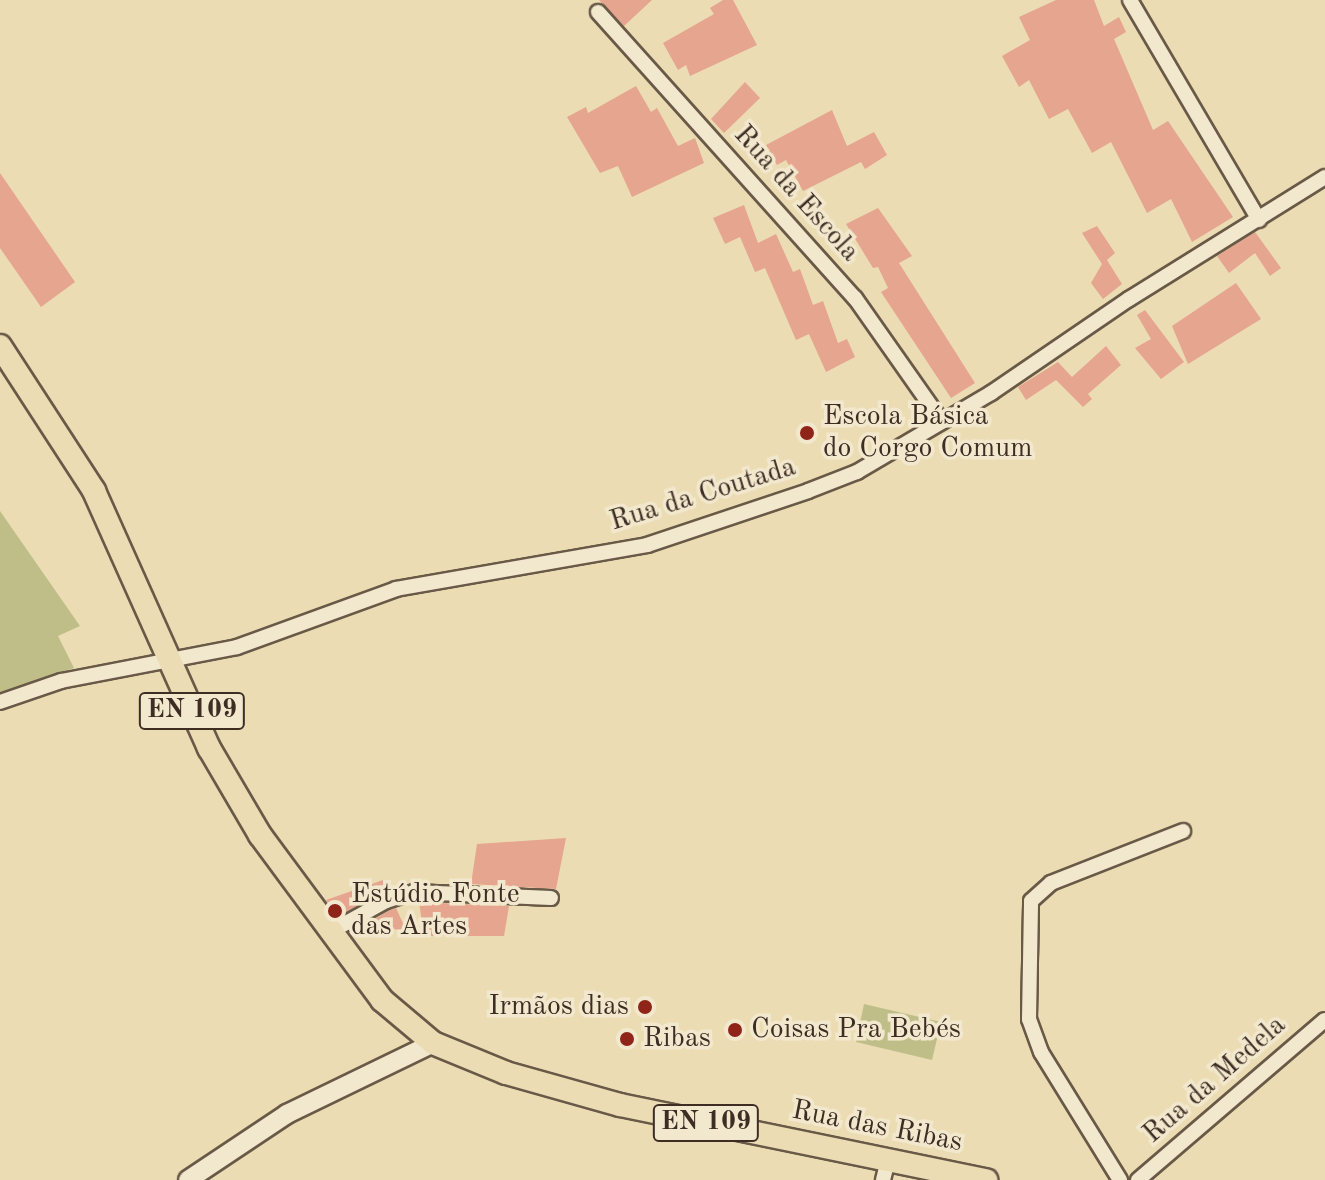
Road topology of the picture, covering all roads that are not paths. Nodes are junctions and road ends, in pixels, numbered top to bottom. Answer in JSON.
{"nodes":[{"id":1,"x":1130,"y":0,"type":"edge"},
{"id":2,"x":598,"y":12,"type":"dead end"},
{"id":3,"x":1325,"y":177,"type":"edge"},
{"id":4,"x":1259,"y":220,"type":"junction"},
{"id":5,"x":0,"y":346,"type":"edge"},
{"id":6,"x":942,"y":422,"type":"junction"},
{"id":7,"x":170,"y":662,"type":"junction"},
{"id":8,"x":0,"y":702,"type":"edge"},
{"id":9,"x":1183,"y":831,"type":"dead end"},
{"id":10,"x":551,"y":898,"type":"dead end"},
{"id":11,"x":328,"y":933,"type":"junction"},
{"id":12,"x":1325,"y":1020,"type":"edge"},
{"id":13,"x":433,"y":1043,"type":"junction"},
{"id":14,"x":885,"y":1170,"type":"edge"},
{"id":15,"x":188,"y":1180,"type":"edge"},
{"id":16,"x":986,"y":1180,"type":"edge"},
{"id":17,"x":1120,"y":1180,"type":"edge"},
{"id":18,"x":1138,"y":1180,"type":"edge"}],
"edges":[{"from":1,"to":4,"type":"street"},
{"from":2,"to":6,"type":"street","name":"Rua da Escola"},
{"from":3,"to":4,"type":"street","name":"Rua da Coutada"},
{"from":4,"to":6,"type":"street","name":"Rua da Coutada"},
{"from":5,"to":7,"type":"main road","number":"EN 109"},
{"from":6,"to":7,"type":"street","name":"Rua da Coutada"},
{"from":7,"to":8,"type":"street","name":"Rua da Coutada"},
{"from":7,"to":11,"type":"main road","number":"EN 109"},
{"from":9,"to":17,"type":"street"},
{"from":10,"to":11,"type":"street"},
{"from":11,"to":13,"type":"main road","number":"EN 109"},
{"from":12,"to":18,"type":"street","name":"Rua da Medela"},
{"from":13,"to":14,"type":"main road","name":"Rua das Ribas","number":"EN 109"},
{"from":13,"to":15,"type":"street"},
{"from":14,"to":16,"type":"main road","name":"Rua das Ribas","number":"EN 109"}]}
